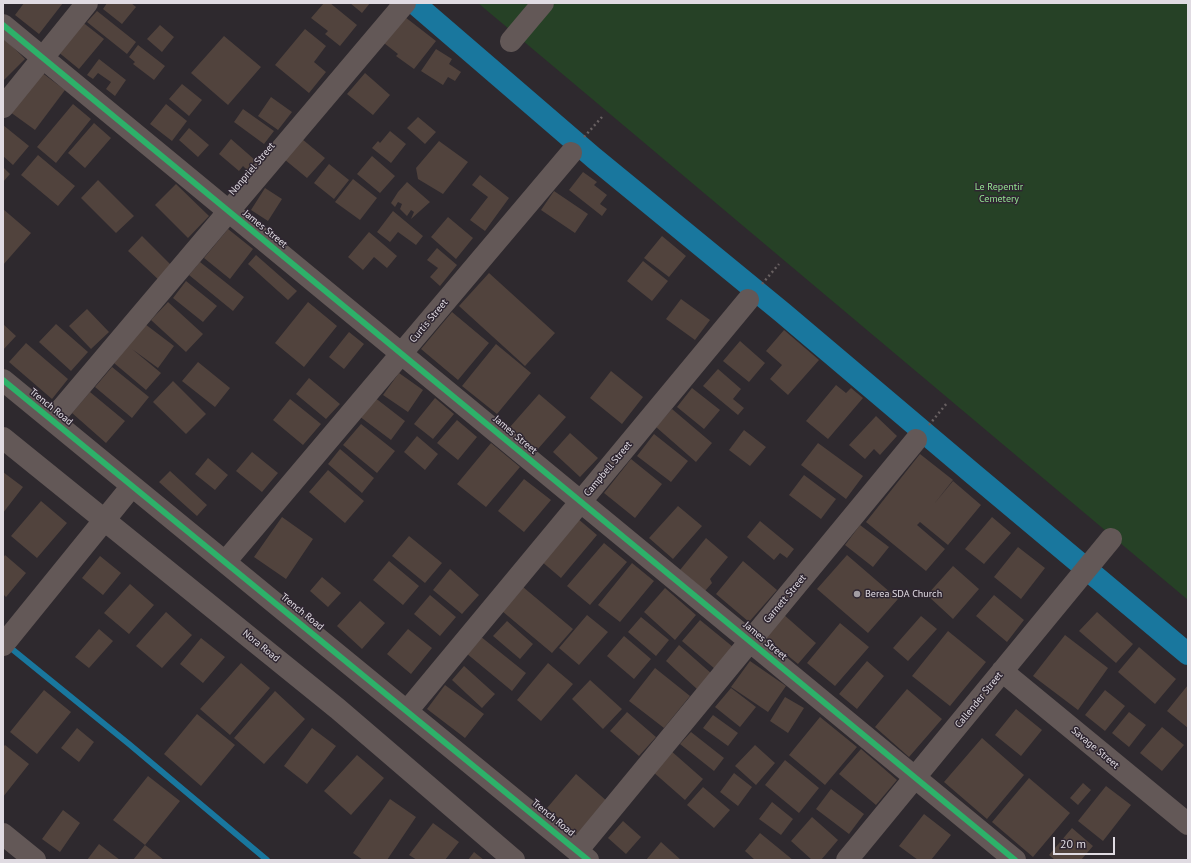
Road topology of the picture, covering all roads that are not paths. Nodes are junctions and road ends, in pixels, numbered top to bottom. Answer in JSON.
{"nodes":[{"id":1,"x":87,"y":3,"type":"edge"},
{"id":2,"x":406,"y":3,"type":"edge"},
{"id":3,"x":542,"y":3,"type":"edge"},
{"id":4,"x":3,"y":25,"type":"edge"},
{"id":5,"x":511,"y":41,"type":"dead end"},
{"id":6,"x":43,"y":58,"type":"junction"},
{"id":7,"x":3,"y":107,"type":"edge"},
{"id":8,"x":571,"y":152,"type":"road end"},
{"id":9,"x":229,"y":212,"type":"junction"},
{"id":10,"x":748,"y":300,"type":"road end"},
{"id":11,"x":401,"y":354,"type":"junction"},
{"id":12,"x":3,"y":380,"type":"edge"},
{"id":13,"x":52,"y":420,"type":"junction"},
{"id":14,"x":3,"y":438,"type":"edge"},
{"id":15,"x":916,"y":440,"type":"road end"},
{"id":16,"x":132,"y":486,"type":"junction"},
{"id":17,"x":580,"y":502,"type":"junction"},
{"id":18,"x":104,"y":520,"type":"junction"},
{"id":19,"x":1107,"y":544,"type":"dead end"},
{"id":20,"x":225,"y":562,"type":"junction"},
{"id":21,"x":750,"y":642,"type":"junction"},
{"id":22,"x":3,"y":645,"type":"edge"},
{"id":23,"x":1002,"y":671,"type":"junction"},
{"id":24,"x":406,"y":711,"type":"junction"},
{"id":25,"x":915,"y":778,"type":"junction"},
{"id":26,"x":1188,"y":824,"type":"edge"},
{"id":27,"x":3,"y":834,"type":"edge"},
{"id":28,"x":583,"y":855,"type":"edge"},
{"id":29,"x":35,"y":860,"type":"edge"},
{"id":30,"x":514,"y":860,"type":"edge"},
{"id":31,"x":846,"y":860,"type":"edge"},
{"id":32,"x":1015,"y":860,"type":"edge"}],
"edges":[{"from":1,"to":6,"type":"street"},
{"from":2,"to":9,"type":"street","name":"Nonpriel Street"},
{"from":3,"to":5,"type":"street"},
{"from":4,"to":6,"type":"street","name":"James Street"},
{"from":6,"to":7,"type":"street"},
{"from":6,"to":9,"type":"street","name":"James Street"},
{"from":8,"to":11,"type":"street","name":"Curtis Street"},
{"from":9,"to":11,"type":"street","name":"James Street"},
{"from":9,"to":13,"type":"street","name":"Nonpriel Street"},
{"from":10,"to":17,"type":"street","name":"Campbell Street"},
{"from":11,"to":17,"type":"street","name":"James Street"},
{"from":11,"to":20,"type":"street","name":"Curtis Street"},
{"from":12,"to":13,"type":"street","name":"Trench Road"},
{"from":13,"to":16,"type":"street","name":"Trench Road"},
{"from":14,"to":18,"type":"street","name":"Nora Road"},
{"from":15,"to":21,"type":"street","name":"Garnett Street"},
{"from":16,"to":18,"type":"street"},
{"from":16,"to":20,"type":"street","name":"Trench Road"},
{"from":17,"to":21,"type":"street","name":"James Street"},
{"from":17,"to":24,"type":"street","name":"Campbell Street"},
{"from":18,"to":22,"type":"street"},
{"from":18,"to":30,"type":"street","name":"Nora Road"},
{"from":19,"to":23,"type":"street","name":"Callender Street"},
{"from":20,"to":24,"type":"street","name":"Trench Road"},
{"from":21,"to":25,"type":"street","name":"James Street"},
{"from":21,"to":28,"type":"street","name":"Garnett Street"},
{"from":23,"to":25,"type":"street","name":"Callender Street"},
{"from":23,"to":26,"type":"street","name":"Savage Street"},
{"from":24,"to":28,"type":"street","name":"Trench Road"},
{"from":25,"to":31,"type":"street","name":"Callender Street"},
{"from":25,"to":32,"type":"street","name":"James Street"},
{"from":27,"to":29,"type":"street"}]}
